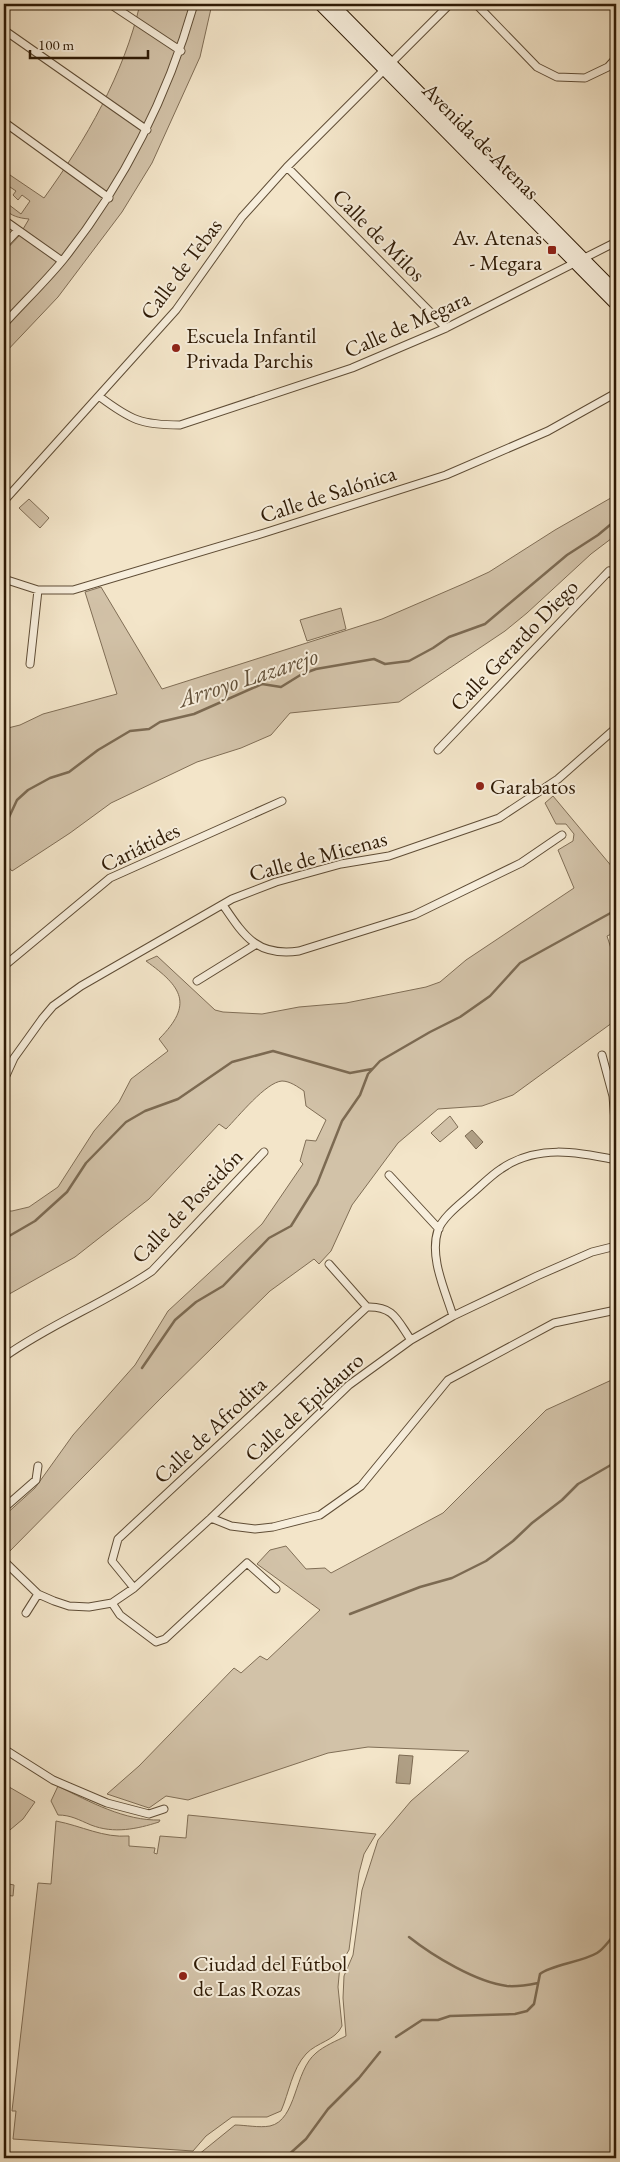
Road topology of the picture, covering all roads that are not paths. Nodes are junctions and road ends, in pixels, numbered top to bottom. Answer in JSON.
{"nodes":[{"id":1,"x":110,"y":4,"type":"edge"},
{"id":2,"x":194,"y":4,"type":"edge"},
{"id":3,"x":319,"y":4,"type":"edge"},
{"id":4,"x":333,"y":4,"type":"edge"},
{"id":5,"x":450,"y":4,"type":"edge"},
{"id":6,"x":476,"y":4,"type":"edge"},
{"id":7,"x":4,"y":30,"type":"edge"},
{"id":8,"x":181,"y":51,"type":"junction"},
{"id":9,"x":616,"y":58,"type":"edge"},
{"id":10,"x":388,"y":66,"type":"junction"},
{"id":11,"x":4,"y":122,"type":"edge"},
{"id":12,"x":147,"y":130,"type":"junction"},
{"id":13,"x":287,"y":167,"type":"junction"},
{"id":14,"x":109,"y":198,"type":"junction"},
{"id":15,"x":4,"y":220,"type":"edge"},
{"id":16,"x":18,"y":230,"type":"junction"},
{"id":17,"x":616,"y":242,"type":"edge"},
{"id":18,"x":4,"y":245,"type":"edge"},
{"id":19,"x":62,"y":261,"type":"junction"},
{"id":20,"x":579,"y":261,"type":"junction"},
{"id":21,"x":616,"y":291,"type":"edge"},
{"id":22,"x":616,"y":305,"type":"edge"},
{"id":23,"x":4,"y":324,"type":"edge"},
{"id":24,"x":446,"y":328,"type":"junction"},
{"id":25,"x":616,"y":393,"type":"edge"},
{"id":26,"x":100,"y":397,"type":"junction"},
{"id":27,"x":4,"y":501,"type":"edge"},
{"id":28,"x":616,"y":578,"type":"edge"},
{"id":29,"x":4,"y":579,"type":"edge"},
{"id":30,"x":38,"y":590,"type":"junction"},
{"id":31,"x":30,"y":664,"type":"dead end"},
{"id":32,"x":616,"y":728,"type":"edge"},
{"id":33,"x":438,"y":750,"type":"dead end"},
{"id":34,"x":282,"y":801,"type":"dead end"},
{"id":35,"x":562,"y":835,"type":"dead end"},
{"id":36,"x":223,"y":905,"type":"junction"},
{"id":37,"x":255,"y":945,"type":"junction"},
{"id":38,"x":4,"y":966,"type":"edge"},
{"id":39,"x":197,"y":981,"type":"dead end"},
{"id":40,"x":602,"y":1056,"type":"dead end"},
{"id":41,"x":5,"y":1068,"type":"edge"},
{"id":42,"x":4,"y":1080,"type":"edge"},
{"id":43,"x":616,"y":1135,"type":"edge"},
{"id":44,"x":264,"y":1152,"type":"dead end"},
{"id":45,"x":616,"y":1160,"type":"edge"},
{"id":46,"x":388,"y":1175,"type":"dead end"},
{"id":47,"x":439,"y":1228,"type":"junction"},
{"id":48,"x":616,"y":1246,"type":"edge"},
{"id":49,"x":329,"y":1264,"type":"dead end"},
{"id":50,"x":367,"y":1308,"type":"junction"},
{"id":51,"x":616,"y":1310,"type":"edge"},
{"id":52,"x":453,"y":1316,"type":"junction"},
{"id":53,"x":411,"y":1340,"type":"junction"},
{"id":54,"x":4,"y":1357,"type":"edge"},
{"id":55,"x":38,"y":1466,"type":"dead end"},
{"id":56,"x":4,"y":1508,"type":"edge"},
{"id":57,"x":211,"y":1518,"type":"junction"},
{"id":58,"x":4,"y":1561,"type":"edge"},
{"id":59,"x":134,"y":1588,"type":"junction"},
{"id":60,"x":276,"y":1588,"type":"dead end"},
{"id":61,"x":38,"y":1594,"type":"junction"},
{"id":62,"x":112,"y":1602,"type":"junction"},
{"id":63,"x":26,"y":1613,"type":"dead end"},
{"id":64,"x":4,"y":1749,"type":"edge"},
{"id":65,"x":164,"y":1809,"type":"dead end"}],
"edges":[{"from":1,"to":8,"type":"street"},
{"from":2,"to":8,"type":"street"},
{"from":3,"to":10,"type":"main road","name":"Avenida de Atenas"},
{"from":4,"to":10,"type":"main road","name":"Avenida de Atenas"},
{"from":5,"to":10,"type":"street","name":"Calle de Tebas"},
{"from":6,"to":9,"type":"street"},
{"from":7,"to":12,"type":"street"},
{"from":8,"to":12,"type":"street"},
{"from":10,"to":13,"type":"street","name":"Calle de Tebas"},
{"from":10,"to":20,"type":"main road","name":"Avenida de Atenas"},
{"from":11,"to":14,"type":"street"},
{"from":12,"to":14,"type":"street"},
{"from":13,"to":24,"type":"street","name":"Calle de Milos"},
{"from":13,"to":26,"type":"street","name":"Calle de Tebas"},
{"from":14,"to":19,"type":"street"},
{"from":15,"to":16,"type":"street"},
{"from":16,"to":18,"type":"street"},
{"from":16,"to":19,"type":"street"},
{"from":17,"to":20,"type":"street","name":"Calle de Megara"},
{"from":19,"to":23,"type":"street"},
{"from":20,"to":21,"type":"main road","name":"Avenida de Atenas"},
{"from":20,"to":22,"type":"main road","name":"Avenida de Atenas"},
{"from":20,"to":24,"type":"street","name":"Calle de Megara"},
{"from":24,"to":26,"type":"street","name":"Calle de Megara"},
{"from":25,"to":30,"type":"street","name":"Calle de Salónica"},
{"from":26,"to":27,"type":"street","name":"Calle de Tebas"},
{"from":28,"to":33,"type":"street","name":"Calle Gerardo Diego"},
{"from":29,"to":30,"type":"street","name":"Calle de Salónica"},
{"from":30,"to":31,"type":"street"},
{"from":32,"to":36,"type":"street","name":"Calle de Micenas"},
{"from":34,"to":38,"type":"street","name":"Cariátides"},
{"from":35,"to":37,"type":"street"},
{"from":36,"to":37,"type":"street"},
{"from":36,"to":41,"type":"street","name":"Calle de Micenas"},
{"from":37,"to":39,"type":"street"},
{"from":40,"to":43,"type":"street"},
{"from":41,"to":42,"type":"street","name":"Calle de Micenas"},
{"from":44,"to":54,"type":"street","name":"Calle de Poseidón"},
{"from":45,"to":47,"type":"street"},
{"from":46,"to":47,"type":"street"},
{"from":47,"to":52,"type":"street"},
{"from":48,"to":52,"type":"street","name":"Calle de Epidauro"},
{"from":49,"to":50,"type":"street"},
{"from":50,"to":53,"type":"street"},
{"from":50,"to":59,"type":"street","name":"Calle de Afrodita"},
{"from":51,"to":57,"type":"street"},
{"from":52,"to":53,"type":"street","name":"Calle de Epidauro"},
{"from":53,"to":57,"type":"street","name":"Calle de Epidauro"},
{"from":55,"to":56,"type":"street"},
{"from":57,"to":59,"type":"street","name":"Calle de Epidauro"},
{"from":58,"to":61,"type":"street","name":"Calle de Epidauro"},
{"from":59,"to":62,"type":"street","name":"Calle de Epidauro"},
{"from":60,"to":62,"type":"street"},
{"from":61,"to":62,"type":"street","name":"Calle de Epidauro"},
{"from":61,"to":63,"type":"street"},
{"from":64,"to":65,"type":"street"}]}
